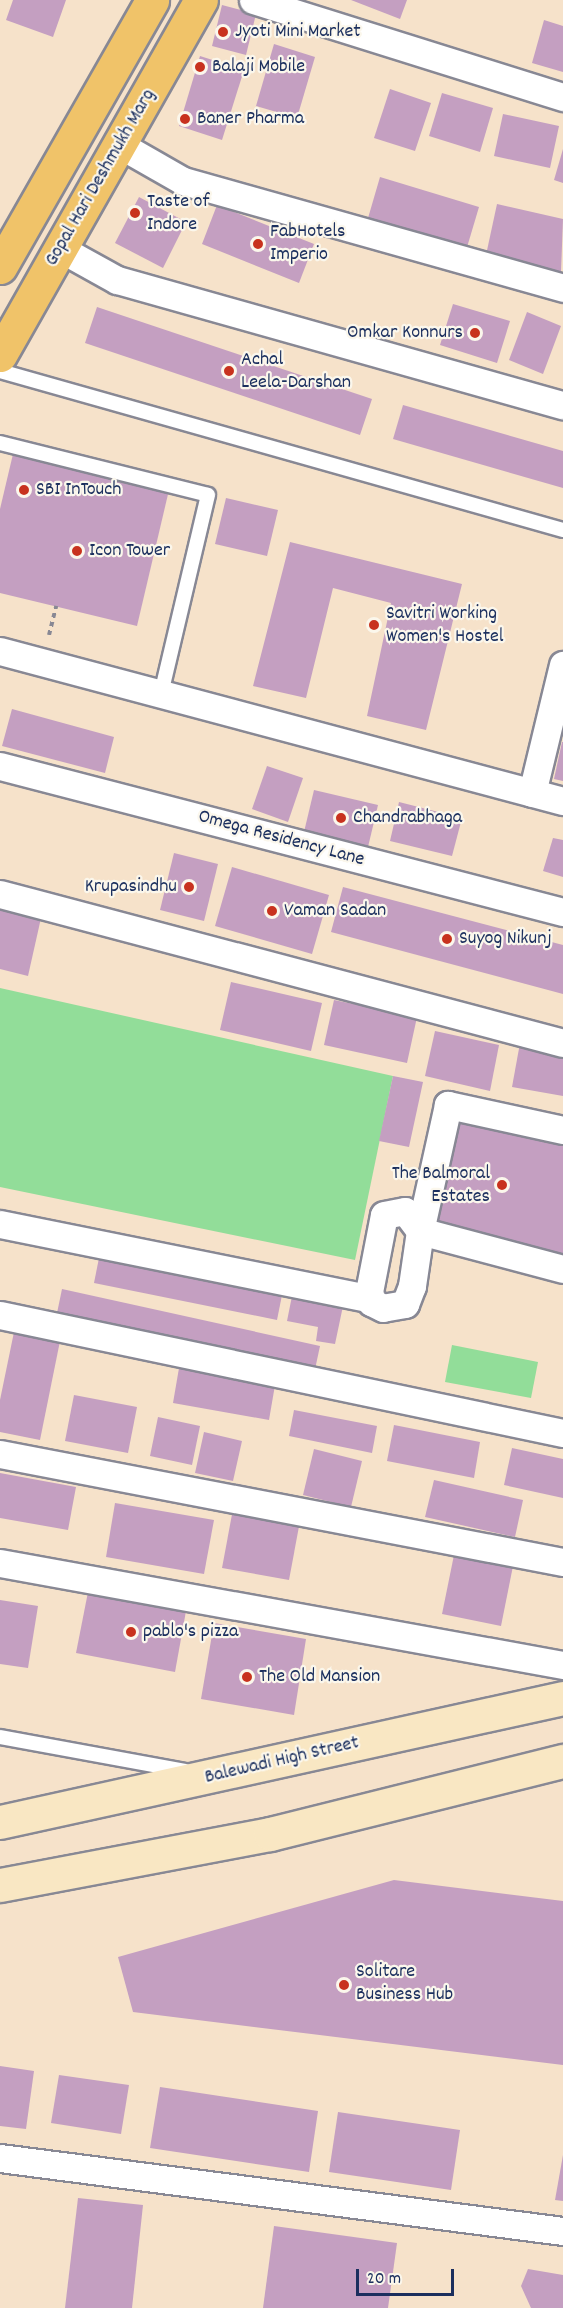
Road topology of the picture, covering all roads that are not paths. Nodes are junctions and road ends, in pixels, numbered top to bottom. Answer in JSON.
{"nodes":[{"id":1,"x":152,"y":0,"type":"edge"},
{"id":2,"x":201,"y":0,"type":"edge"},
{"id":3,"x":253,"y":0,"type":"edge"},
{"id":4,"x":563,"y":97,"type":"edge"},
{"id":5,"x":120,"y":145,"type":"junction"},
{"id":6,"x":61,"y":249,"type":"junction"},
{"id":7,"x":0,"y":267,"type":"edge"},
{"id":8,"x":563,"y":288,"type":"edge"},
{"id":9,"x":0,"y":355,"type":"edge"},
{"id":10,"x":0,"y":371,"type":"edge"},
{"id":11,"x":563,"y":405,"type":"edge"},
{"id":12,"x":0,"y":443,"type":"edge"},
{"id":13,"x":563,"y":530,"type":"edge"},
{"id":14,"x":0,"y":651,"type":"edge"},
{"id":15,"x":563,"y":665,"type":"edge"},
{"id":16,"x":161,"y":694,"type":"junction"},
{"id":17,"x":0,"y":766,"type":"edge"},
{"id":18,"x":532,"y":793,"type":"junction"},
{"id":19,"x":563,"y":801,"type":"edge"},
{"id":20,"x":0,"y":894,"type":"edge"},
{"id":21,"x":563,"y":912,"type":"edge"},
{"id":22,"x":563,"y":1043,"type":"edge"},
{"id":23,"x":563,"y":1130,"type":"edge"},
{"id":24,"x":0,"y":1224,"type":"edge"},
{"id":25,"x":420,"y":1231,"type":"junction"},
{"id":26,"x":563,"y":1269,"type":"edge"},
{"id":27,"x":370,"y":1299,"type":"junction"},
{"id":28,"x":0,"y":1315,"type":"edge"},
{"id":29,"x":563,"y":1433,"type":"edge"},
{"id":30,"x":0,"y":1455,"type":"edge"},
{"id":31,"x":563,"y":1562,"type":"edge"},
{"id":32,"x":0,"y":1563,"type":"edge"},
{"id":33,"x":563,"y":1665,"type":"edge"},
{"id":34,"x":563,"y":1698,"type":"edge"},
{"id":35,"x":0,"y":1737,"type":"edge"},
{"id":36,"x":563,"y":1761,"type":"edge"},
{"id":37,"x":213,"y":1776,"type":"junction"},
{"id":38,"x":0,"y":1822,"type":"edge"},
{"id":39,"x":0,"y":1885,"type":"edge"},
{"id":40,"x":0,"y":2158,"type":"edge"},
{"id":41,"x":563,"y":2231,"type":"edge"}],
"edges":[{"from":1,"to":7,"type":"main road"},
{"from":2,"to":5,"type":"main road","name":"Gopal Hari Deshmukh Marg"},
{"from":3,"to":4,"type":"street"},
{"from":5,"to":6,"type":"main road","name":"Gopal Hari Deshmukh Marg"},
{"from":5,"to":8,"type":"street"},
{"from":6,"to":9,"type":"main road","name":"Gopal Hari Deshmukh Marg"},
{"from":6,"to":11,"type":"street"},
{"from":10,"to":13,"type":"lane"},
{"from":12,"to":16,"type":"lane"},
{"from":14,"to":16,"type":"street"},
{"from":15,"to":18,"type":"street"},
{"from":16,"to":18,"type":"street"},
{"from":17,"to":21,"type":"street","name":"Omega Residency Lane"},
{"from":18,"to":19,"type":"street"},
{"from":20,"to":22,"type":"street"},
{"from":23,"to":25,"type":"street"},
{"from":24,"to":27,"type":"street"},
{"from":25,"to":26,"type":"street"},
{"from":25,"to":27,"type":"street"},
{"from":25,"to":27,"type":"street"},
{"from":28,"to":29,"type":"street"},
{"from":30,"to":31,"type":"street"},
{"from":32,"to":33,"type":"street"},
{"from":34,"to":37,"type":"street","name":"Balewadi High Street"},
{"from":35,"to":37,"type":"lane"},
{"from":36,"to":39,"type":"street"},
{"from":37,"to":38,"type":"street","name":"Balewadi High Street"},
{"from":40,"to":41,"type":"street"}]}
